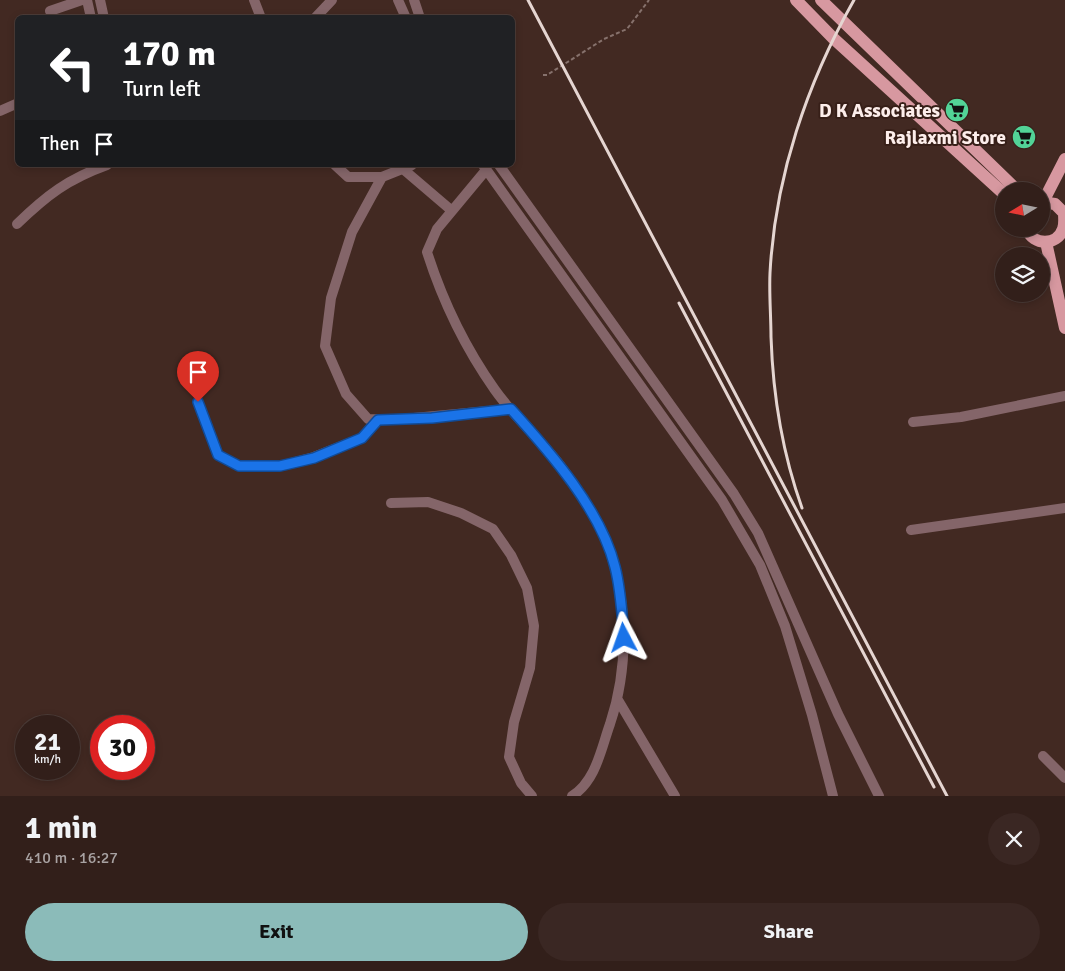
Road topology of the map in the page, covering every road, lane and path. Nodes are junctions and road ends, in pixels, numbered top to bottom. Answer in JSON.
{"nodes":[{"id":1,"x":82,"y":0,"type":"edge"},
{"id":2,"x":87,"y":0,"type":"edge"},
{"id":3,"x":100,"y":0,"type":"edge"},
{"id":4,"x":254,"y":0,"type":"edge"},
{"id":5,"x":332,"y":0,"type":"edge"},
{"id":6,"x":398,"y":0,"type":"edge"},
{"id":7,"x":414,"y":0,"type":"edge"},
{"id":8,"x":649,"y":0,"type":"edge"},
{"id":9,"x":796,"y":0,"type":"edge"},
{"id":10,"x":822,"y":0,"type":"edge"},
{"id":11,"x":50,"y":12,"type":"dead end"},
{"id":12,"x":90,"y":15,"type":"edge"},
{"id":13,"x":103,"y":15,"type":"edge"},
{"id":14,"x":260,"y":15,"type":"edge"},
{"id":15,"x":318,"y":15,"type":"edge"},
{"id":16,"x":405,"y":15,"type":"edge"},
{"id":17,"x":419,"y":15,"type":"edge"},
{"id":18,"x":574,"y":54,"type":"dead end"},
{"id":19,"x":577,"y":57,"type":"junction"},
{"id":20,"x":543,"y":75,"type":"dead end"},
{"id":21,"x":15,"y":104,"type":"edge"},
{"id":22,"x":0,"y":111,"type":"edge"},
{"id":23,"x":1065,"y":159,"type":"edge"},
{"id":24,"x":102,"y":167,"type":"edge"},
{"id":25,"x":337,"y":167,"type":"edge"},
{"id":26,"x":407,"y":167,"type":"edge"},
{"id":27,"x":485,"y":167,"type":"edge"},
{"id":28,"x":500,"y":167,"type":"edge"},
{"id":29,"x":382,"y":177,"type":"junction"},
{"id":30,"x":1009,"y":182,"type":"edge"},
{"id":31,"x":995,"y":186,"type":"edge"},
{"id":32,"x":1050,"y":187,"type":"edge"},
{"id":33,"x":1050,"y":203,"type":"edge"},
{"id":34,"x":452,"y":210,"type":"junction"},
{"id":35,"x":1065,"y":212,"type":"edge"},
{"id":36,"x":17,"y":224,"type":"dead end"},
{"id":37,"x":1064,"y":231,"type":"edge"},
{"id":38,"x":1034,"y":238,"type":"edge"},
{"id":39,"x":1046,"y":242,"type":"junction"},
{"id":40,"x":1065,"y":328,"type":"edge"},
{"id":41,"x":1065,"y":396,"type":"edge"},
{"id":42,"x":198,"y":402,"type":"dead end"},
{"id":43,"x":511,"y":409,"type":"junction"},
{"id":44,"x":378,"y":420,"type":"junction"},
{"id":45,"x":913,"y":422,"type":"dead end"},
{"id":46,"x":391,"y":503,"type":"dead end"},
{"id":47,"x":1065,"y":508,"type":"edge"},
{"id":48,"x":911,"y":530,"type":"dead end"},
{"id":49,"x":618,"y":700,"type":"junction"},
{"id":50,"x":1043,"y":756,"type":"dead end"},
{"id":51,"x":1065,"y":778,"type":"edge"},
{"id":52,"x":532,"y":796,"type":"edge"},
{"id":53,"x":572,"y":796,"type":"edge"},
{"id":54,"x":674,"y":796,"type":"edge"},
{"id":55,"x":833,"y":796,"type":"edge"},
{"id":56,"x":879,"y":796,"type":"edge"}],
"edges":[{"from":1,"to":11,"type":"street"},
{"from":2,"to":12,"type":"street"},
{"from":3,"to":13,"type":"street"},
{"from":4,"to":14,"type":"street"},
{"from":5,"to":15,"type":"street"},
{"from":6,"to":16,"type":"street"},
{"from":7,"to":17,"type":"street"},
{"from":8,"to":19,"type":"path"},
{"from":9,"to":31,"type":"main road"},
{"from":10,"to":30,"type":"main road"},
{"from":18,"to":19,"type":"path"},
{"from":19,"to":20,"type":"path"},
{"from":21,"to":22,"type":"street"},
{"from":23,"to":32,"type":"main road"},
{"from":24,"to":36,"type":"street"},
{"from":25,"to":29,"type":"street"},
{"from":26,"to":29,"type":"street"},
{"from":26,"to":34,"type":"street"},
{"from":27,"to":34,"type":"street"},
{"from":27,"to":55,"type":"street"},
{"from":28,"to":56,"type":"street"},
{"from":29,"to":44,"type":"street"},
{"from":33,"to":35,"type":"main road"},
{"from":34,"to":43,"type":"street"},
{"from":35,"to":37,"type":"main road"},
{"from":37,"to":39,"type":"main road"},
{"from":38,"to":39,"type":"main road"},
{"from":39,"to":40,"type":"main road"},
{"from":41,"to":45,"type":"street"},
{"from":42,"to":44,"type":"street"},
{"from":43,"to":44,"type":"street"},
{"from":43,"to":49,"type":"street"},
{"from":46,"to":52,"type":"street"},
{"from":47,"to":48,"type":"street"},
{"from":49,"to":53,"type":"street"},
{"from":49,"to":54,"type":"street"},
{"from":50,"to":51,"type":"street"}]}
